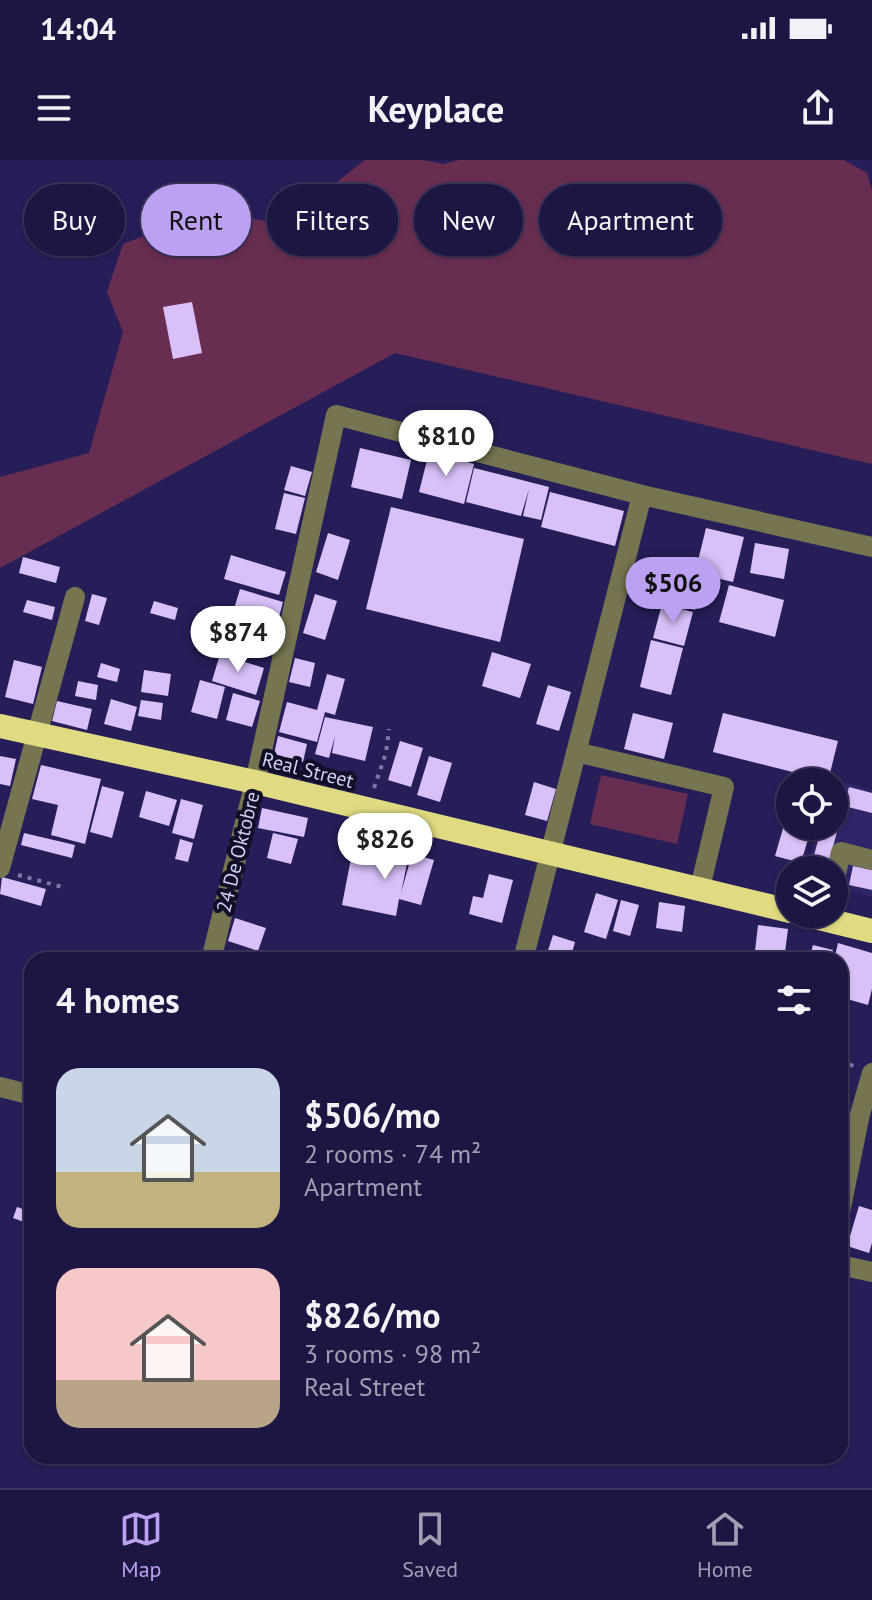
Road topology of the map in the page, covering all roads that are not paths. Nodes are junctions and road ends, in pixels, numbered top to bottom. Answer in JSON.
{"nodes":[{"id":1,"x":642,"y":495,"type":"junction"},
{"id":2,"x":872,"y":547,"type":"edge"},
{"id":3,"x":75,"y":597,"type":"dead end"},
{"id":4,"x":0,"y":726,"type":"edge"},
{"id":5,"x":38,"y":735,"type":"junction"},
{"id":6,"x":576,"y":752,"type":"junction"},
{"id":7,"x":255,"y":782,"type":"junction"},
{"id":8,"x":551,"y":853,"type":"junction"},
{"id":9,"x":840,"y":856,"type":"edge"},
{"id":10,"x":872,"y":860,"type":"edge"},
{"id":11,"x":6,"y":871,"type":"edge"},
{"id":12,"x":700,"y":888,"type":"junction"},
{"id":13,"x":776,"y":907,"type":"edge"},
{"id":14,"x":848,"y":924,"type":"edge"},
{"id":15,"x":872,"y":931,"type":"edge"},
{"id":16,"x":213,"y":952,"type":"edge"},
{"id":17,"x":525,"y":952,"type":"edge"},
{"id":18,"x":872,"y":1073,"type":"edge"},
{"id":19,"x":0,"y":1087,"type":"edge"},
{"id":20,"x":24,"y":1093,"type":"edge"},
{"id":21,"x":848,"y":1173,"type":"edge"},
{"id":22,"x":848,"y":1267,"type":"edge"},
{"id":23,"x":872,"y":1272,"type":"edge"}],
"edges":[{"from":1,"to":2,"type":"street"},
{"from":1,"to":6,"type":"street"},
{"from":1,"to":7,"type":"street","name":"24 De Oktobre"},
{"from":3,"to":5,"type":"street"},
{"from":4,"to":5,"type":"highway","name":"Real Street"},
{"from":5,"to":7,"type":"highway","name":"Real Street"},
{"from":5,"to":11,"type":"street"},
{"from":6,"to":8,"type":"street"},
{"from":6,"to":12,"type":"street"},
{"from":7,"to":8,"type":"highway","name":"Real Street"},
{"from":7,"to":16,"type":"street","name":"24 De Oktobre"},
{"from":8,"to":12,"type":"highway","name":"Real Street"},
{"from":8,"to":17,"type":"street"},
{"from":9,"to":10,"type":"street"},
{"from":12,"to":13,"type":"highway","name":"Real Street"},
{"from":14,"to":15,"type":"highway"},
{"from":18,"to":21,"type":"street"},
{"from":19,"to":20,"type":"street"},
{"from":22,"to":23,"type":"street"}]}
